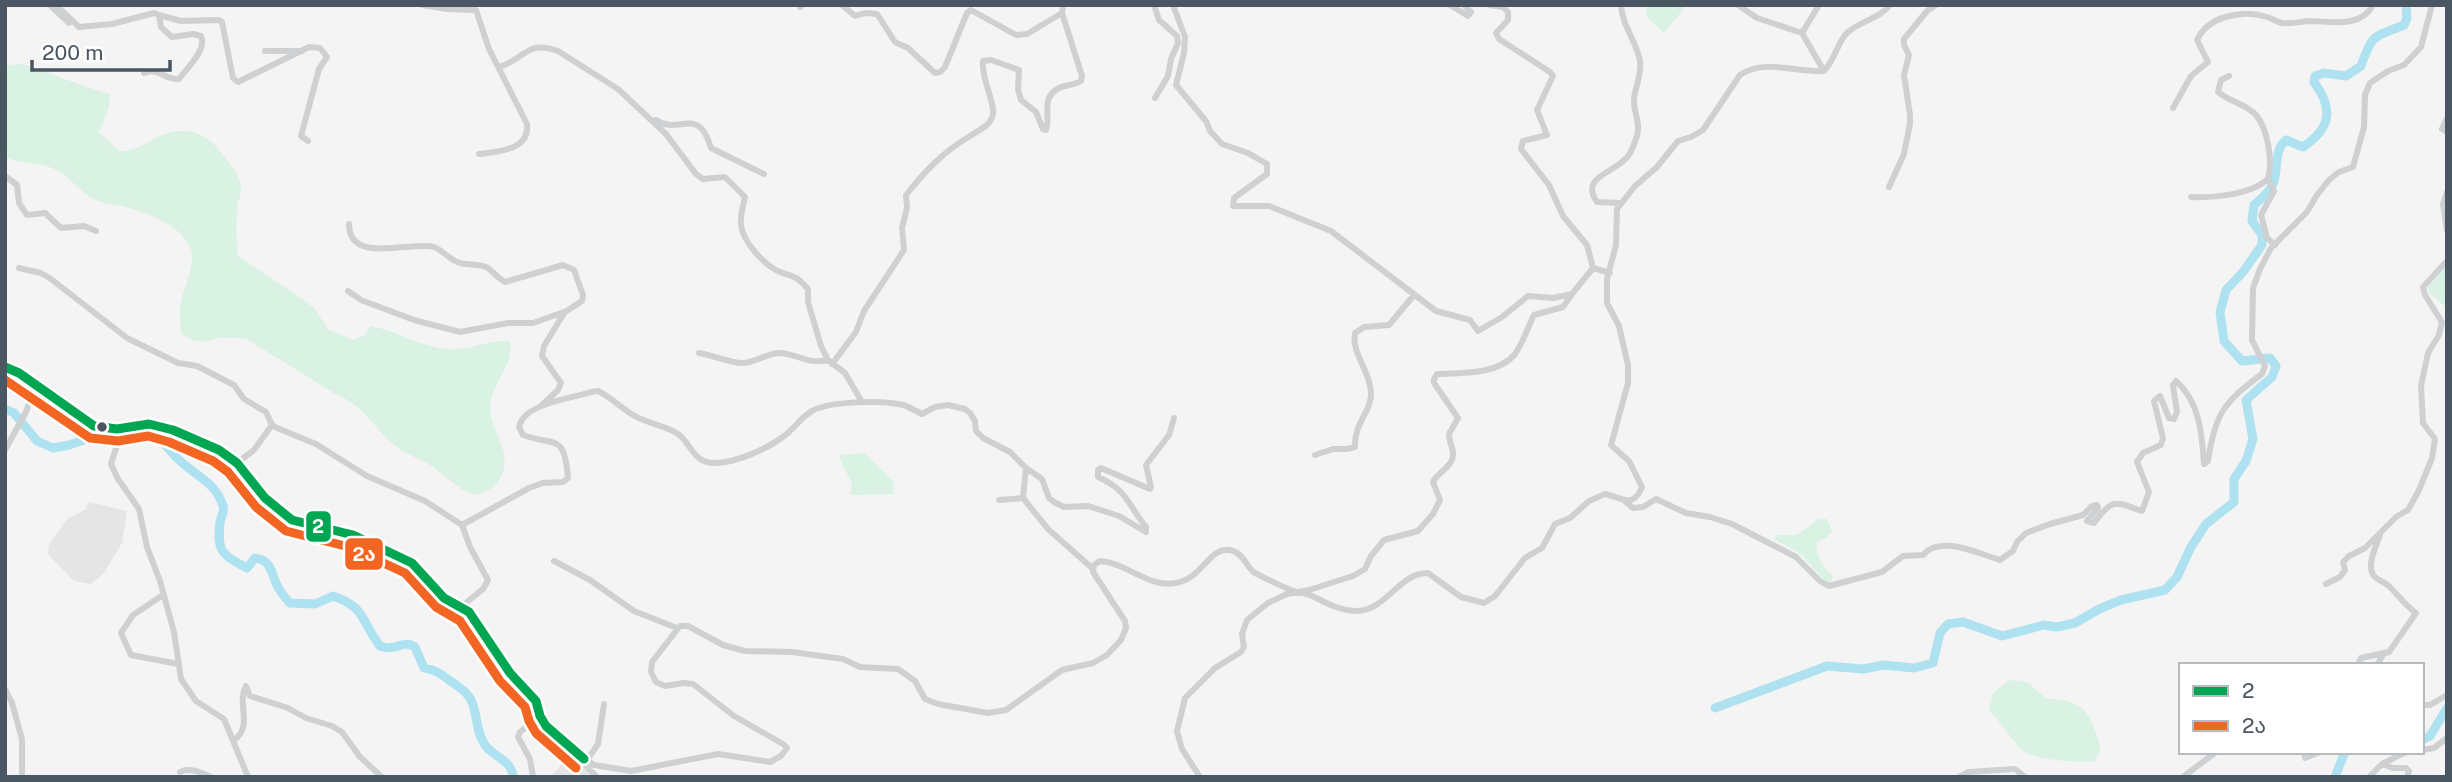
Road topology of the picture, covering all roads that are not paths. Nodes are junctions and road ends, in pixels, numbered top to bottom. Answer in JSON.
{"nodes":[{"id":1,"x":50,"y":5,"type":"edge"},
{"id":2,"x":57,"y":5,"type":"edge"},
{"id":3,"x":422,"y":5,"type":"edge"},
{"id":4,"x":842,"y":5,"type":"edge"},
{"id":5,"x":1154,"y":5,"type":"edge"},
{"id":6,"x":1173,"y":5,"type":"edge"},
{"id":7,"x":1450,"y":5,"type":"edge"},
{"id":8,"x":1464,"y":5,"type":"edge"},
{"id":9,"x":1489,"y":5,"type":"edge"},
{"id":10,"x":1621,"y":5,"type":"edge"},
{"id":11,"x":1738,"y":5,"type":"edge"},
{"id":12,"x":1819,"y":5,"type":"edge"},
{"id":13,"x":1890,"y":5,"type":"edge"},
{"id":14,"x":1936,"y":5,"type":"edge"},
{"id":15,"x":2373,"y":5,"type":"edge"},
{"id":16,"x":2432,"y":5,"type":"edge"},
{"id":17,"x":1062,"y":9,"type":"edge"},
{"id":18,"x":159,"y":15,"type":"junction"},
{"id":19,"x":79,"y":27,"type":"junction"},
{"id":20,"x":1802,"y":33,"type":"junction"},
{"id":21,"x":265,"y":51,"type":"dead end"},
{"id":22,"x":304,"y":51,"type":"junction"},
{"id":23,"x":499,"y":67,"type":"junction"},
{"id":24,"x":1824,"y":71,"type":"junction"},
{"id":25,"x":144,"y":74,"type":"dead end"},
{"id":26,"x":2230,"y":76,"type":"dead end"},
{"id":27,"x":1155,"y":98,"type":"dead end"},
{"id":28,"x":2173,"y":108,"type":"dead end"},
{"id":29,"x":643,"y":114,"type":"junction"},
{"id":30,"x":2447,"y":118,"type":"edge"},
{"id":31,"x":2447,"y":132,"type":"edge"},
{"id":32,"x":308,"y":141,"type":"dead end"},
{"id":33,"x":479,"y":154,"type":"dead end"},
{"id":34,"x":764,"y":174,"type":"dead end"},
{"id":35,"x":5,"y":176,"type":"edge"},
{"id":36,"x":2268,"y":179,"type":"junction"},
{"id":37,"x":1889,"y":187,"type":"dead end"},
{"id":38,"x":2447,"y":192,"type":"edge"},
{"id":39,"x":2191,"y":197,"type":"dead end"},
{"id":40,"x":1620,"y":203,"type":"junction"},
{"id":41,"x":349,"y":224,"type":"dead end"},
{"id":42,"x":96,"y":230,"type":"dead end"},
{"id":43,"x":2447,"y":231,"type":"edge"},
{"id":44,"x":2275,"y":245,"type":"junction"},
{"id":45,"x":2447,"y":261,"type":"edge"},
{"id":46,"x":19,"y":268,"type":"dead end"},
{"id":47,"x":1592,"y":268,"type":"junction"},
{"id":48,"x":1610,"y":273,"type":"junction"},
{"id":49,"x":348,"y":291,"type":"dead end"},
{"id":50,"x":1414,"y":295,"type":"junction"},
{"id":51,"x":1572,"y":295,"type":"junction"},
{"id":52,"x":565,"y":312,"type":"junction"},
{"id":53,"x":699,"y":353,"type":"dead end"},
{"id":54,"x":830,"y":362,"type":"junction"},
{"id":55,"x":5,"y":367,"type":"edge"},
{"id":56,"x":36,"y":384,"type":"junction"},
{"id":57,"x":862,"y":402,"type":"junction"},
{"id":58,"x":541,"y":406,"type":"junction"},
{"id":59,"x":1174,"y":418,"type":"dead end"},
{"id":60,"x":272,"y":425,"type":"junction"},
{"id":61,"x":117,"y":431,"type":"junction"},
{"id":62,"x":5,"y":450,"type":"edge"},
{"id":63,"x":1315,"y":455,"type":"dead end"},
{"id":64,"x":237,"y":463,"type":"junction"},
{"id":65,"x":1026,"y":468,"type":"junction"},
{"id":66,"x":1023,"y":498,"type":"junction"},
{"id":67,"x":999,"y":500,"type":"dead end"},
{"id":68,"x":1625,"y":501,"type":"junction"},
{"id":69,"x":462,"y":525,"type":"junction"},
{"id":70,"x":2381,"y":532,"type":"junction"},
{"id":71,"x":554,"y":561,"type":"dead end"},
{"id":72,"x":1092,"y":568,"type":"junction"},
{"id":73,"x":2326,"y":584,"type":"dead end"},
{"id":74,"x":1293,"y":591,"type":"junction"},
{"id":75,"x":163,"y":595,"type":"junction"},
{"id":76,"x":461,"y":607,"type":"junction"},
{"id":77,"x":677,"y":628,"type":"junction"},
{"id":78,"x":2384,"y":653,"type":"junction"},
{"id":79,"x":2359,"y":663,"type":"edge"},
{"id":80,"x":2378,"y":663,"type":"edge"},
{"id":81,"x":178,"y":664,"type":"junction"},
{"id":82,"x":5,"y":689,"type":"edge"},
{"id":83,"x":2447,"y":695,"type":"edge"},
{"id":84,"x":604,"y":705,"type":"dead end"},
{"id":85,"x":2424,"y":705,"type":"edge"},
{"id":86,"x":540,"y":716,"type":"junction"},
{"id":87,"x":2447,"y":738,"type":"edge"},
{"id":88,"x":234,"y":740,"type":"junction"},
{"id":89,"x":2424,"y":750,"type":"edge"},
{"id":90,"x":2213,"y":754,"type":"edge"},
{"id":91,"x":2402,"y":754,"type":"edge"},
{"id":92,"x":586,"y":760,"type":"junction"},
{"id":93,"x":2382,"y":764,"type":"junction"},
{"id":94,"x":180,"y":772,"type":"dead end"},
{"id":95,"x":22,"y":777,"type":"edge"},
{"id":96,"x":211,"y":777,"type":"edge"},
{"id":97,"x":248,"y":777,"type":"edge"},
{"id":98,"x":382,"y":777,"type":"edge"},
{"id":99,"x":533,"y":777,"type":"edge"},
{"id":100,"x":597,"y":777,"type":"edge"},
{"id":101,"x":1200,"y":777,"type":"edge"},
{"id":102,"x":1959,"y":777,"type":"edge"},
{"id":103,"x":2025,"y":777,"type":"edge"},
{"id":104,"x":2183,"y":777,"type":"edge"},
{"id":105,"x":2369,"y":777,"type":"edge"},
{"id":106,"x":2407,"y":777,"type":"edge"}],
"edges":[{"from":1,"to":19,"type":"street"},
{"from":2,"to":19,"type":"street"},
{"from":3,"to":23,"type":"street"},
{"from":4,"to":17,"type":"street"},
{"from":5,"to":27,"type":"street"},
{"from":6,"to":50,"type":"street"},
{"from":7,"to":8,"type":"street"},
{"from":9,"to":47,"type":"street"},
{"from":10,"to":40,"type":"street"},
{"from":11,"to":20,"type":"street"},
{"from":12,"to":20,"type":"street"},
{"from":13,"to":24,"type":"street"},
{"from":14,"to":37,"type":"street"},
{"from":15,"to":28,"type":"street"},
{"from":16,"to":44,"type":"street"},
{"from":17,"to":54,"type":"street"},
{"from":18,"to":19,"type":"street"},
{"from":18,"to":22,"type":"street"},
{"from":18,"to":25,"type":"street"},
{"from":20,"to":24,"type":"street"},
{"from":21,"to":22,"type":"street"},
{"from":22,"to":32,"type":"street"},
{"from":23,"to":29,"type":"street"},
{"from":23,"to":33,"type":"street"},
{"from":24,"to":40,"type":"street"},
{"from":26,"to":36,"type":"street"},
{"from":29,"to":34,"type":"street"},
{"from":29,"to":54,"type":"street"},
{"from":30,"to":31,"type":"street"},
{"from":35,"to":42,"type":"street"},
{"from":36,"to":39,"type":"street"},
{"from":36,"to":44,"type":"street"},
{"from":38,"to":43,"type":"street"},
{"from":40,"to":48,"type":"street"},
{"from":41,"to":52,"type":"street"},
{"from":44,"to":68,"type":"street"},
{"from":45,"to":70,"type":"street"},
{"from":46,"to":60,"type":"street"},
{"from":47,"to":48,"type":"street"},
{"from":47,"to":51,"type":"street"},
{"from":48,"to":68,"type":"street"},
{"from":49,"to":52,"type":"street"},
{"from":50,"to":51,"type":"street"},
{"from":50,"to":63,"type":"street"},
{"from":51,"to":74,"type":"street"},
{"from":52,"to":58,"type":"street"},
{"from":53,"to":54,"type":"street"},
{"from":54,"to":57,"type":"street"},
{"from":55,"to":56,"type":"street"},
{"from":56,"to":61,"type":"street"},
{"from":56,"to":62,"type":"street"},
{"from":57,"to":58,"type":"street"},
{"from":57,"to":65,"type":"street"},
{"from":58,"to":69,"type":"street"},
{"from":59,"to":65,"type":"street"},
{"from":60,"to":64,"type":"street"},
{"from":60,"to":69,"type":"street"},
{"from":61,"to":64,"type":"street"},
{"from":61,"to":75,"type":"street"},
{"from":64,"to":76,"type":"street"},
{"from":65,"to":66,"type":"street"},
{"from":66,"to":67,"type":"street"},
{"from":66,"to":72,"type":"street"},
{"from":68,"to":74,"type":"street"},
{"from":69,"to":76,"type":"street"},
{"from":70,"to":73,"type":"street"},
{"from":70,"to":78,"type":"street"},
{"from":71,"to":77,"type":"street"},
{"from":72,"to":74,"type":"street"},
{"from":72,"to":77,"type":"street"},
{"from":74,"to":101,"type":"street"},
{"from":75,"to":81,"type":"street"},
{"from":75,"to":81,"type":"street"},
{"from":76,"to":86,"type":"street"},
{"from":77,"to":92,"type":"street"},
{"from":78,"to":79,"type":"street"},
{"from":78,"to":80,"type":"street"},
{"from":81,"to":88,"type":"street"},
{"from":82,"to":95,"type":"street"},
{"from":83,"to":85,"type":"street"},
{"from":84,"to":92,"type":"street"},
{"from":86,"to":92,"type":"street"},
{"from":86,"to":99,"type":"street"},
{"from":87,"to":89,"type":"street"},
{"from":88,"to":97,"type":"street"},
{"from":88,"to":98,"type":"street"},
{"from":90,"to":104,"type":"street"},
{"from":91,"to":93,"type":"street"},
{"from":92,"to":100,"type":"street"},
{"from":93,"to":105,"type":"street"},
{"from":93,"to":106,"type":"street"},
{"from":94,"to":96,"type":"street"},
{"from":102,"to":103,"type":"street"}]}
